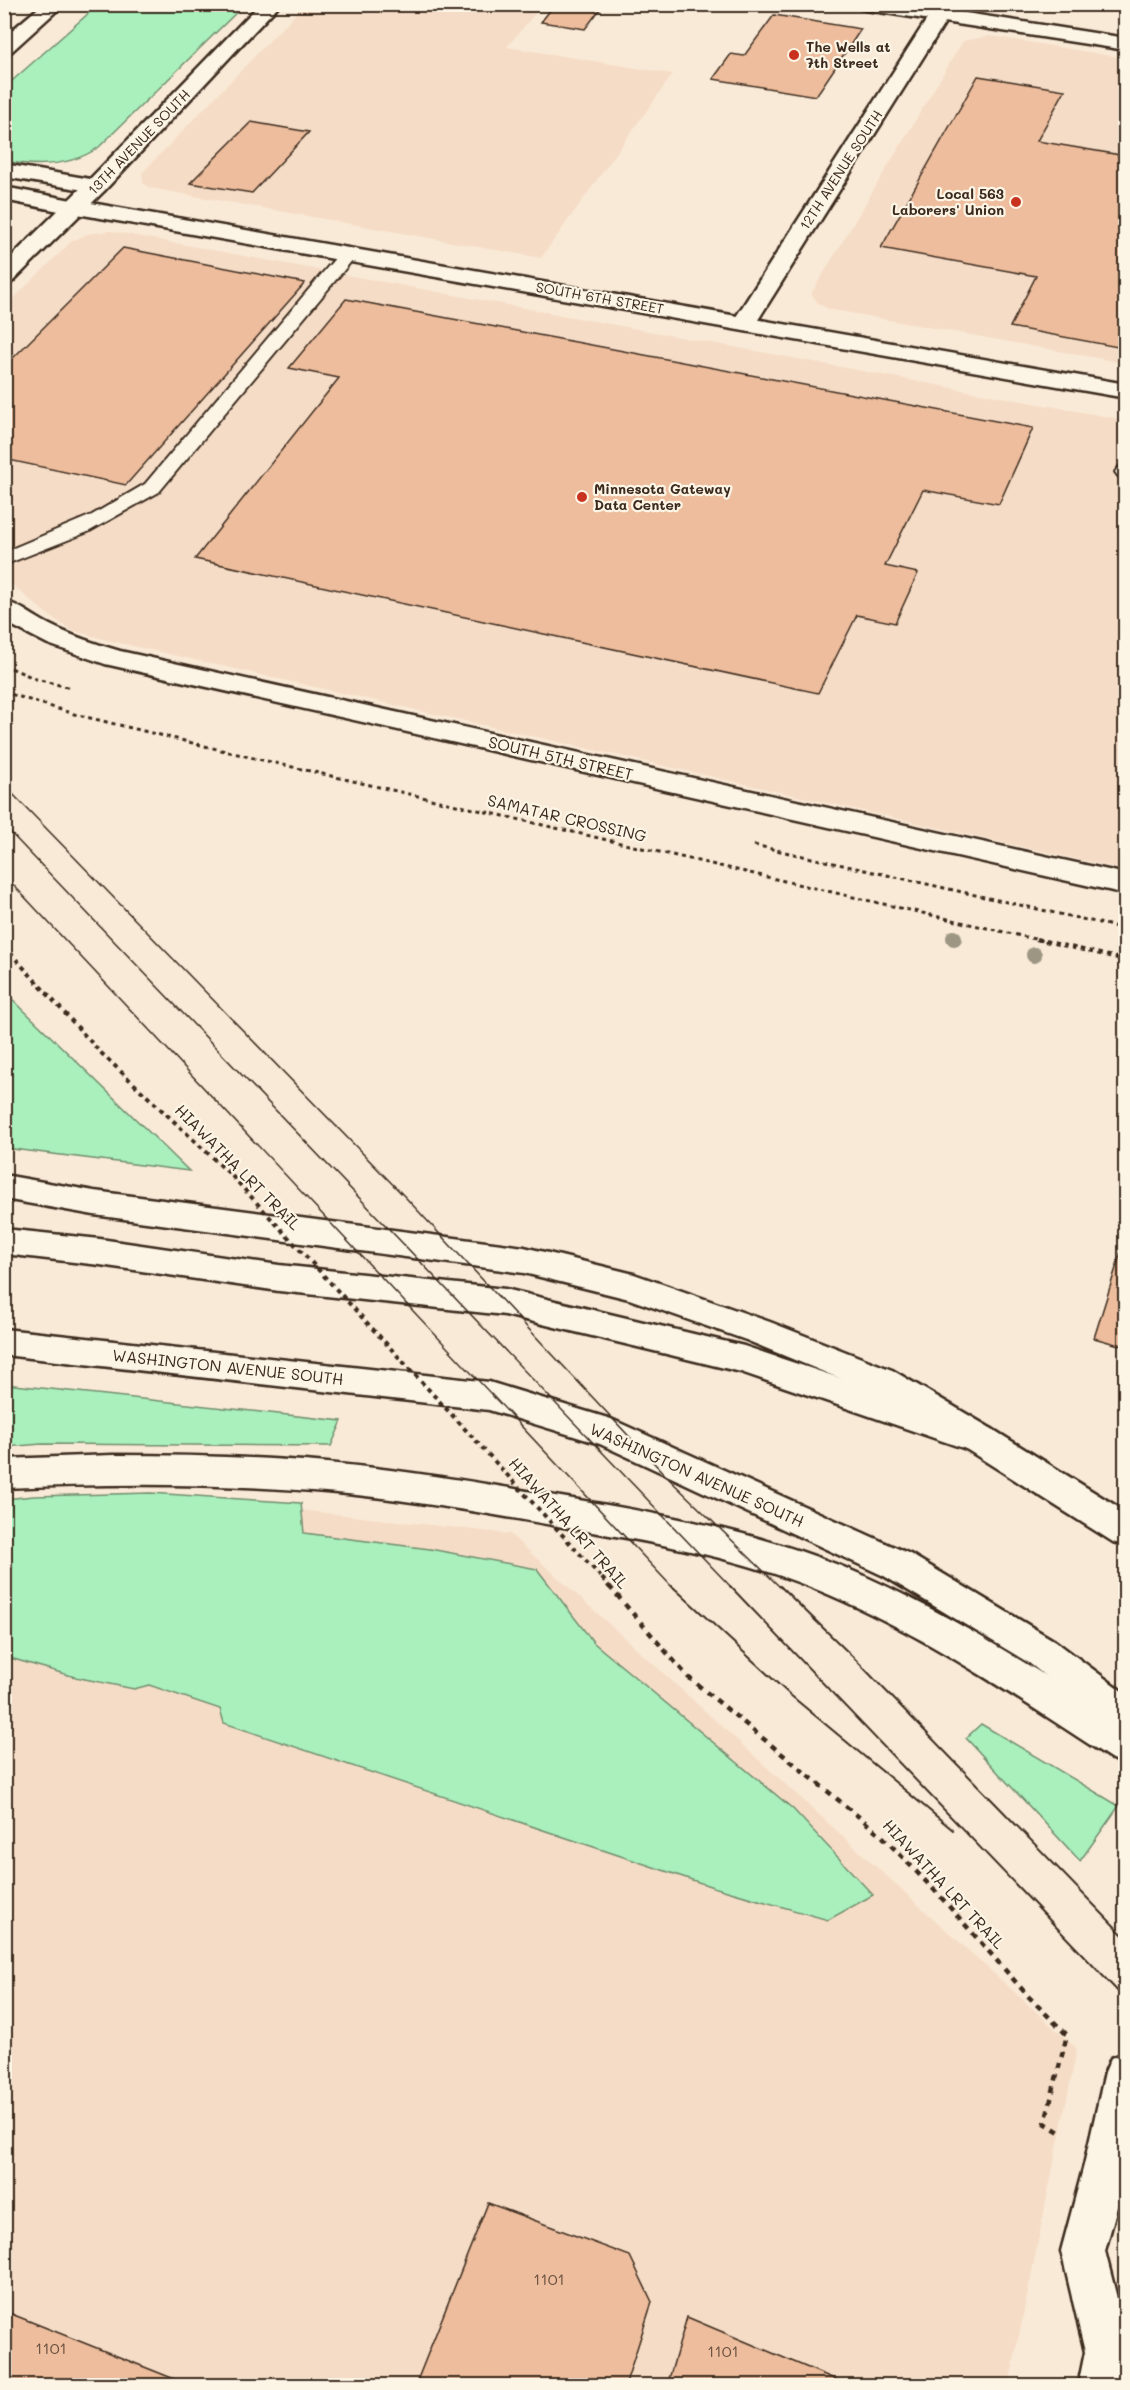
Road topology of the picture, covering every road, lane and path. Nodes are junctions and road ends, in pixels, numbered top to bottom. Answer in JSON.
{"nodes":[{"id":1,"x":55,"y":4,"type":"edge"},
{"id":2,"x":271,"y":4,"type":"edge"},
{"id":3,"x":866,"y":4,"type":"edge"},
{"id":4,"x":939,"y":16,"type":"junction"},
{"id":5,"x":1125,"y":44,"type":"edge"},
{"id":6,"x":4,"y":48,"type":"edge"},
{"id":7,"x":4,"y":170,"type":"edge"},
{"id":8,"x":96,"y":186,"type":"junction"},
{"id":9,"x":118,"y":192,"type":"dead end"},
{"id":10,"x":4,"y":193,"type":"edge"},
{"id":11,"x":152,"y":199,"type":"dead end"},
{"id":12,"x":74,"y":207,"type":"junction"},
{"id":13,"x":348,"y":254,"type":"junction"},
{"id":14,"x":4,"y":277,"type":"edge"},
{"id":15,"x":520,"y":285,"type":"junction"},
{"id":16,"x":744,"y":323,"type":"junction"},
{"id":17,"x":1125,"y":391,"type":"edge"},
{"id":18,"x":4,"y":559,"type":"edge"},
{"id":19,"x":4,"y":609,"type":"edge"},
{"id":20,"x":4,"y":692,"type":"edge"},
{"id":21,"x":1125,"y":884,"type":"edge"},
{"id":22,"x":4,"y":946,"type":"edge"},
{"id":23,"x":1125,"y":960,"type":"edge"},
{"id":24,"x":4,"y":1187,"type":"edge"},
{"id":25,"x":4,"y":1241,"type":"edge"},
{"id":26,"x":4,"y":1342,"type":"edge"},
{"id":27,"x":979,"y":1439,"type":"junction"},
{"id":28,"x":4,"y":1474,"type":"edge"},
{"id":29,"x":1125,"y":1531,"type":"edge"},
{"id":30,"x":1125,"y":1717,"type":"edge"},
{"id":31,"x":1125,"y":1747,"type":"edge"},
{"id":32,"x":1125,"y":2072,"type":"edge"},
{"id":33,"x":1045,"y":2123,"type":"dead end"},
{"id":34,"x":1112,"y":2355,"type":"edge"}],
"edges":[{"from":1,"to":6,"type":"main road"},
{"from":2,"to":8,"type":"main road","name":"13TH AVENUE SOUTH"},
{"from":3,"to":4,"type":"main road"},
{"from":4,"to":5,"type":"main road"},
{"from":4,"to":16,"type":"main road","name":"12TH AVENUE SOUTH"},
{"from":7,"to":8,"type":"main road"},
{"from":8,"to":9,"type":"main road"},
{"from":8,"to":12,"type":"main road","name":"13TH AVENUE SOUTH"},
{"from":10,"to":12,"type":"main road","name":"SOUTH 6TH STREET"},
{"from":11,"to":15,"type":"main road"},
{"from":12,"to":13,"type":"main road","name":"SOUTH 6TH STREET"},
{"from":12,"to":14,"type":"main road","name":"13TH AVENUE SOUTH"},
{"from":13,"to":15,"type":"main road","name":"SOUTH 6TH STREET"},
{"from":13,"to":18,"type":"lane"},
{"from":15,"to":16,"type":"main road","name":"SOUTH 6TH STREET"},
{"from":16,"to":17,"type":"main road","name":"SOUTH 6TH STREET"},
{"from":19,"to":21,"type":"main road","name":"SOUTH 5TH STREET"},
{"from":20,"to":23,"type":"path","name":"SAMATAR CROSSING"},
{"from":22,"to":33,"type":"path","name":"HIAWATHA LRT TRAIL","bridge":true},
{"from":24,"to":27,"type":"main road"},
{"from":25,"to":27,"type":"main road"},
{"from":26,"to":30,"type":"main road","name":"WASHINGTON AVENUE SOUTH"},
{"from":27,"to":29,"type":"main road"},
{"from":28,"to":31,"type":"main road"},
{"from":32,"to":34,"type":"main road"}]}
